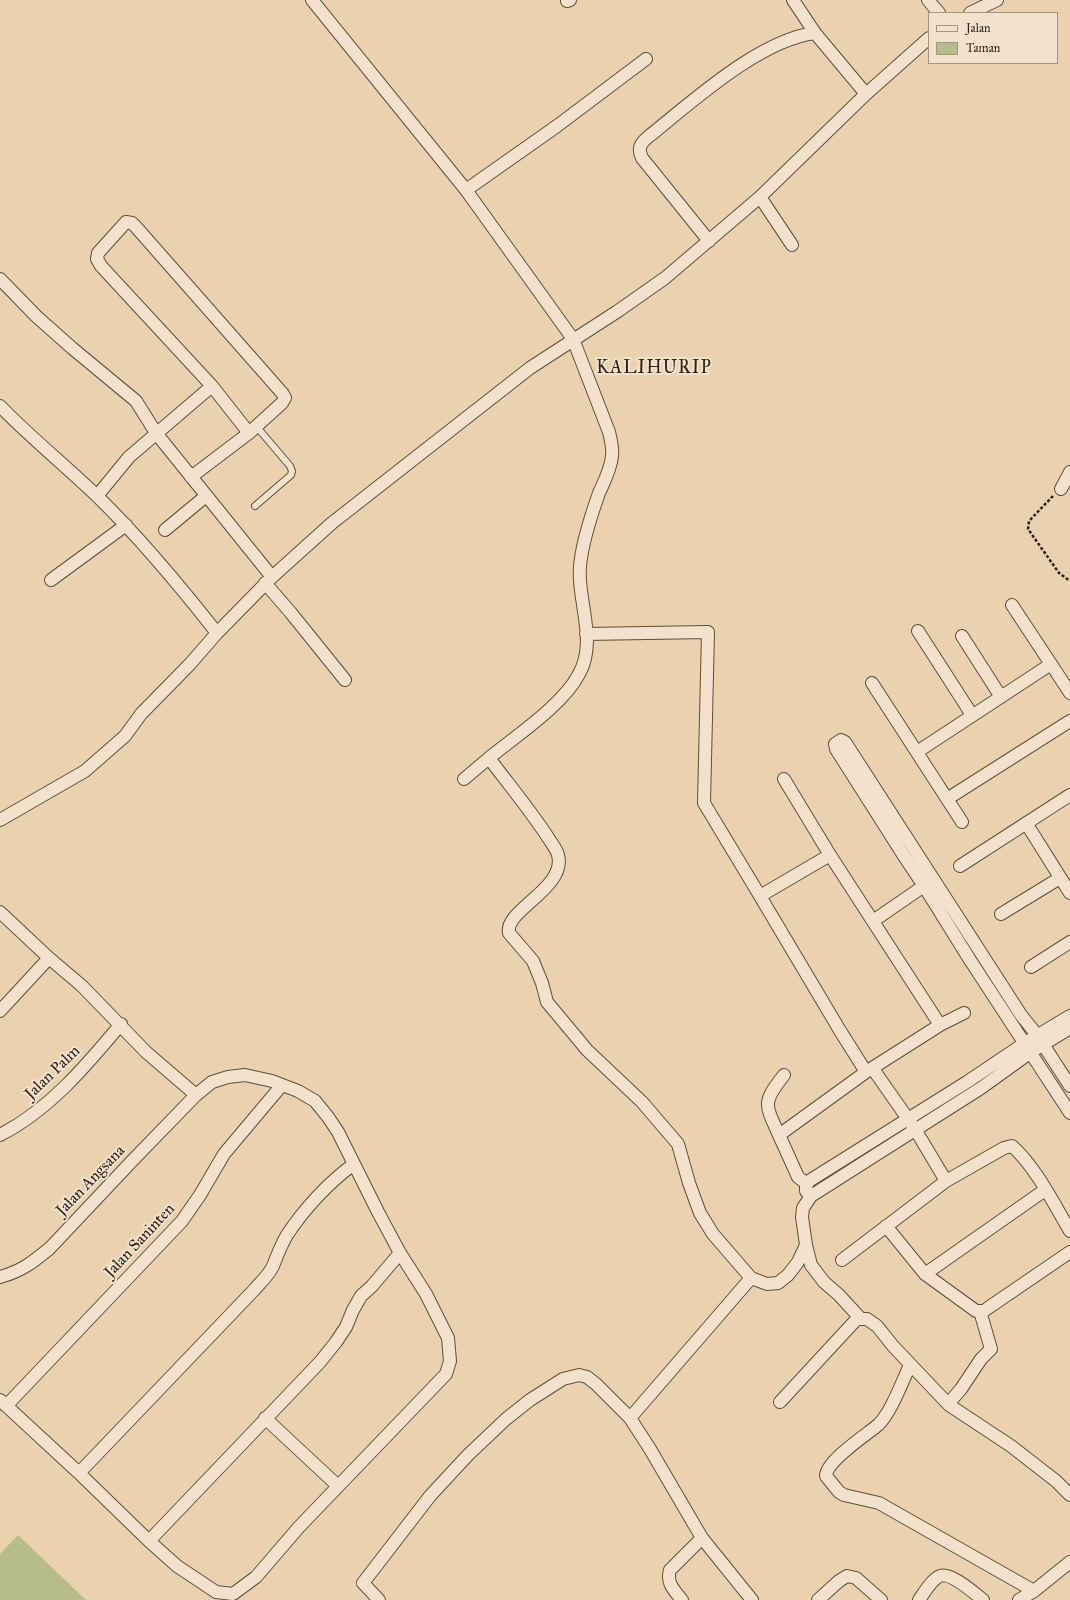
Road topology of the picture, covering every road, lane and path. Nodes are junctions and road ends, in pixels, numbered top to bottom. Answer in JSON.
{"nodes":[{"id":1,"x":312,"y":0,"type":"edge"},
{"id":2,"x":793,"y":0,"type":"edge"},
{"id":3,"x":928,"y":0,"type":"edge"},
{"id":4,"x":997,"y":0,"type":"edge"},
{"id":5,"x":938,"y":12,"type":"edge"},
{"id":6,"x":972,"y":12,"type":"edge"},
{"id":7,"x":815,"y":33,"type":"junction"},
{"id":8,"x":928,"y":39,"type":"edge"},
{"id":9,"x":646,"y":59,"type":"dead end"},
{"id":10,"x":866,"y":94,"type":"junction"},
{"id":11,"x":466,"y":190,"type":"junction"},
{"id":12,"x":760,"y":197,"type":"junction"},
{"id":13,"x":709,"y":241,"type":"junction"},
{"id":14,"x":792,"y":245,"type":"dead end"},
{"id":15,"x":0,"y":279,"type":"edge"},
{"id":16,"x":574,"y":339,"type":"junction"},
{"id":17,"x":212,"y":386,"type":"junction"},
{"id":18,"x":0,"y":406,"type":"edge"},
{"id":19,"x":252,"y":430,"type":"junction"},
{"id":20,"x":156,"y":433,"type":"junction"},
{"id":21,"x":1070,"y":472,"type":"edge"},
{"id":22,"x":191,"y":477,"type":"junction"},
{"id":23,"x":1061,"y":489,"type":"joint"},
{"id":24,"x":97,"y":496,"type":"junction"},
{"id":25,"x":206,"y":496,"type":"junction"},
{"id":26,"x":254,"y":506,"type":"dead end"},
{"id":27,"x":126,"y":525,"type":"junction"},
{"id":28,"x":165,"y":530,"type":"dead end"},
{"id":29,"x":51,"y":580,"type":"dead end"},
{"id":30,"x":269,"y":580,"type":"junction"},
{"id":31,"x":1070,"y":580,"type":"edge"},
{"id":32,"x":1012,"y":605,"type":"dead end"},
{"id":33,"x":918,"y":631,"type":"dead end"},
{"id":34,"x":217,"y":633,"type":"junction"},
{"id":35,"x":586,"y":634,"type":"junction"},
{"id":36,"x":962,"y":636,"type":"dead end"},
{"id":37,"x":1051,"y":664,"type":"junction"},
{"id":38,"x":345,"y":680,"type":"dead end"},
{"id":39,"x":1066,"y":680,"type":"edge"},
{"id":40,"x":872,"y":683,"type":"dead end"},
{"id":41,"x":1070,"y":693,"type":"edge"},
{"id":42,"x":1001,"y":697,"type":"junction"},
{"id":43,"x":972,"y":716,"type":"junction"},
{"id":44,"x":1070,"y":721,"type":"edge"},
{"id":45,"x":917,"y":752,"type":"junction"},
{"id":46,"x":488,"y":758,"type":"junction"},
{"id":47,"x":464,"y":779,"type":"dead end"},
{"id":48,"x":784,"y":779,"type":"dead end"},
{"id":49,"x":1070,"y":795,"type":"edge"},
{"id":50,"x":947,"y":799,"type":"junction"},
{"id":51,"x":881,"y":809,"type":"junction"},
{"id":52,"x":0,"y":820,"type":"edge"},
{"id":53,"x":962,"y":822,"type":"dead end"},
{"id":54,"x":1026,"y":823,"type":"junction"},
{"id":55,"x":830,"y":855,"type":"junction"},
{"id":56,"x":960,"y":866,"type":"dead end"},
{"id":57,"x":1060,"y":878,"type":"junction"},
{"id":58,"x":924,"y":886,"type":"junction"},
{"id":59,"x":1070,"y":893,"type":"edge"},
{"id":60,"x":760,"y":896,"type":"junction"},
{"id":61,"x":0,"y":912,"type":"edge"},
{"id":62,"x":1001,"y":914,"type":"dead end"},
{"id":63,"x":872,"y":920,"type":"junction"},
{"id":64,"x":1070,"y":942,"type":"edge"},
{"id":65,"x":981,"y":952,"type":"junction"},
{"id":66,"x":49,"y":958,"type":"junction"},
{"id":67,"x":970,"y":960,"type":"junction"},
{"id":68,"x":1031,"y":967,"type":"dead end"},
{"id":69,"x":0,"y":1011,"type":"edge"},
{"id":70,"x":964,"y":1013,"type":"dead end"},
{"id":71,"x":1070,"y":1016,"type":"edge"},
{"id":72,"x":1016,"y":1018,"type":"junction"},
{"id":73,"x":121,"y":1024,"type":"junction"},
{"id":74,"x":940,"y":1025,"type":"junction"},
{"id":75,"x":1070,"y":1028,"type":"edge"},
{"id":76,"x":1040,"y":1040,"type":"junction"},
{"id":77,"x":1028,"y":1048,"type":"junction"},
{"id":78,"x":870,"y":1070,"type":"junction"},
{"id":79,"x":784,"y":1075,"type":"dead end"},
{"id":80,"x":282,"y":1085,"type":"junction"},
{"id":81,"x":1070,"y":1086,"type":"edge"},
{"id":82,"x":196,"y":1095,"type":"junction"},
{"id":83,"x":1070,"y":1113,"type":"edge"},
{"id":84,"x":908,"y":1118,"type":"junction"},
{"id":85,"x":915,"y":1129,"type":"junction"},
{"id":86,"x":0,"y":1135,"type":"edge"},
{"id":87,"x":779,"y":1135,"type":"junction"},
{"id":88,"x":354,"y":1164,"type":"junction"},
{"id":89,"x":946,"y":1181,"type":"junction"},
{"id":90,"x":807,"y":1184,"type":"junction"},
{"id":91,"x":1045,"y":1190,"type":"junction"},
{"id":92,"x":812,"y":1196,"type":"junction"},
{"id":93,"x":886,"y":1226,"type":"junction"},
{"id":94,"x":1070,"y":1230,"type":"edge"},
{"id":95,"x":806,"y":1245,"type":"junction"},
{"id":96,"x":1070,"y":1252,"type":"edge"},
{"id":97,"x":400,"y":1253,"type":"junction"},
{"id":98,"x":842,"y":1260,"type":"dead end"},
{"id":99,"x":925,"y":1274,"type":"junction"},
{"id":100,"x":0,"y":1277,"type":"edge"},
{"id":101,"x":752,"y":1278,"type":"junction"},
{"id":102,"x":980,"y":1311,"type":"junction"},
{"id":103,"x":861,"y":1319,"type":"junction"},
{"id":104,"x":910,"y":1365,"type":"junction"},
{"id":105,"x":780,"y":1402,"type":"dead end"},
{"id":106,"x":3,"y":1403,"type":"edge"},
{"id":107,"x":948,"y":1404,"type":"junction"},
{"id":108,"x":265,"y":1418,"type":"junction"},
{"id":109,"x":630,"y":1418,"type":"junction"},
{"id":110,"x":78,"y":1473,"type":"junction"},
{"id":111,"x":338,"y":1486,"type":"junction"},
{"id":112,"x":1070,"y":1495,"type":"edge"},
{"id":113,"x":702,"y":1538,"type":"junction"},
{"id":114,"x":149,"y":1541,"type":"junction"},
{"id":115,"x":1070,"y":1562,"type":"edge"},
{"id":116,"x":1034,"y":1591,"type":"junction"},
{"id":117,"x":225,"y":1597,"type":"edge"},
{"id":118,"x":379,"y":1600,"type":"edge"},
{"id":119,"x":682,"y":1600,"type":"edge"},
{"id":120,"x":752,"y":1600,"type":"edge"},
{"id":121,"x":818,"y":1600,"type":"edge"},
{"id":122,"x":881,"y":1600,"type":"edge"},
{"id":123,"x":919,"y":1600,"type":"edge"},
{"id":124,"x":983,"y":1600,"type":"edge"},
{"id":125,"x":1020,"y":1600,"type":"edge"}],
"edges":[{"from":1,"to":11,"type":"street"},
{"from":2,"to":7,"type":"street"},
{"from":3,"to":5,"type":"street"},
{"from":4,"to":6,"type":"street"},
{"from":7,"to":10,"type":"street"},
{"from":7,"to":13,"type":"street"},
{"from":8,"to":10,"type":"street"},
{"from":9,"to":11,"type":"street"},
{"from":10,"to":12,"type":"street"},
{"from":11,"to":16,"type":"street"},
{"from":12,"to":13,"type":"street"},
{"from":12,"to":14,"type":"street"},
{"from":13,"to":16,"type":"street"},
{"from":15,"to":20,"type":"street"},
{"from":16,"to":30,"type":"street"},
{"from":16,"to":35,"type":"street"},
{"from":17,"to":19,"type":"street"},
{"from":17,"to":19,"type":"street"},
{"from":17,"to":20,"type":"street"},
{"from":18,"to":24,"type":"street"},
{"from":19,"to":22,"type":"street"},
{"from":19,"to":26,"type":"lane"},
{"from":20,"to":22,"type":"street"},
{"from":20,"to":24,"type":"street"},
{"from":21,"to":23,"type":"street"},
{"from":22,"to":25,"type":"street"},
{"from":23,"to":31,"type":"path"},
{"from":24,"to":27,"type":"street"},
{"from":25,"to":28,"type":"street"},
{"from":25,"to":30,"type":"street"},
{"from":27,"to":29,"type":"street"},
{"from":27,"to":34,"type":"street"},
{"from":30,"to":34,"type":"street"},
{"from":30,"to":38,"type":"street"},
{"from":32,"to":37,"type":"street"},
{"from":33,"to":43,"type":"street"},
{"from":34,"to":52,"type":"street"},
{"from":35,"to":46,"type":"street"},
{"from":35,"to":60,"type":"street"},
{"from":36,"to":42,"type":"street"},
{"from":37,"to":39,"type":"street"},
{"from":37,"to":42,"type":"street"},
{"from":39,"to":41,"type":"street"},
{"from":40,"to":45,"type":"street"},
{"from":42,"to":43,"type":"street"},
{"from":43,"to":45,"type":"street"},
{"from":44,"to":50,"type":"street"},
{"from":45,"to":50,"type":"street"},
{"from":46,"to":47,"type":"street"},
{"from":46,"to":101,"type":"street"},
{"from":48,"to":55,"type":"street"},
{"from":49,"to":54,"type":"street"},
{"from":50,"to":53,"type":"street"},
{"from":51,"to":51,"type":"street"},
{"from":51,"to":58,"type":"street"},
{"from":51,"to":65,"type":"street"},
{"from":54,"to":56,"type":"street"},
{"from":54,"to":57,"type":"street"},
{"from":55,"to":60,"type":"street"},
{"from":55,"to":63,"type":"street"},
{"from":57,"to":59,"type":"street"},
{"from":57,"to":62,"type":"street"},
{"from":58,"to":63,"type":"street"},
{"from":58,"to":67,"type":"street"},
{"from":60,"to":78,"type":"street"},
{"from":61,"to":66,"type":"street"},
{"from":63,"to":74,"type":"street"},
{"from":64,"to":68,"type":"street"},
{"from":65,"to":67,"type":"street"},
{"from":65,"to":72,"type":"street"},
{"from":66,"to":69,"type":"street"},
{"from":66,"to":73,"type":"street"},
{"from":67,"to":72,"type":"street"},
{"from":70,"to":74,"type":"street"},
{"from":71,"to":76,"type":"street"},
{"from":72,"to":76,"type":"street"},
{"from":72,"to":77,"type":"street"},
{"from":73,"to":82,"type":"street"},
{"from":73,"to":86,"type":"street","name":"Jalan Palm"},
{"from":74,"to":78,"type":"street"},
{"from":75,"to":76,"type":"street"},
{"from":76,"to":77,"type":"street"},
{"from":76,"to":81,"type":"street"},
{"from":77,"to":83,"type":"street"},
{"from":77,"to":84,"type":"street"},
{"from":77,"to":85,"type":"street"},
{"from":78,"to":84,"type":"street"},
{"from":78,"to":87,"type":"street"},
{"from":79,"to":87,"type":"street"},
{"from":80,"to":82,"type":"street","name":"Jalan Angsana"},
{"from":80,"to":88,"type":"street","name":"Jalan Angsana"},
{"from":80,"to":106,"type":"street","name":"Jalan Saninten"},
{"from":82,"to":100,"type":"street","name":"Jalan Angsana"},
{"from":84,"to":85,"type":"street"},
{"from":84,"to":90,"type":"street"},
{"from":85,"to":89,"type":"street"},
{"from":85,"to":92,"type":"street"},
{"from":87,"to":90,"type":"street"},
{"from":88,"to":97,"type":"street","name":"Jalan Angsana"},
{"from":88,"to":110,"type":"street"},
{"from":89,"to":91,"type":"street"},
{"from":89,"to":93,"type":"street"},
{"from":90,"to":92,"type":"street"},
{"from":91,"to":94,"type":"street"},
{"from":91,"to":99,"type":"street"},
{"from":92,"to":95,"type":"street"},
{"from":93,"to":98,"type":"street"},
{"from":93,"to":99,"type":"street"},
{"from":95,"to":101,"type":"street"},
{"from":95,"to":103,"type":"street"},
{"from":96,"to":102,"type":"street"},
{"from":97,"to":108,"type":"street"},
{"from":97,"to":111,"type":"street","name":"Jalan Angsana"},
{"from":99,"to":102,"type":"street"},
{"from":101,"to":109,"type":"street"},
{"from":102,"to":107,"type":"street"},
{"from":103,"to":104,"type":"street"},
{"from":103,"to":105,"type":"street"},
{"from":104,"to":107,"type":"street"},
{"from":104,"to":116,"type":"street"},
{"from":106,"to":110,"type":"street"},
{"from":107,"to":112,"type":"street"},
{"from":108,"to":111,"type":"street"},
{"from":108,"to":114,"type":"street"},
{"from":109,"to":113,"type":"street"},
{"from":109,"to":118,"type":"street"},
{"from":110,"to":114,"type":"street"},
{"from":111,"to":117,"type":"street","name":"Jalan Angsana"},
{"from":113,"to":119,"type":"street"},
{"from":113,"to":120,"type":"street"},
{"from":114,"to":117,"type":"street"},
{"from":115,"to":116,"type":"street"},
{"from":116,"to":125,"type":"street"},
{"from":121,"to":122,"type":"street"},
{"from":123,"to":124,"type":"street"}]}
